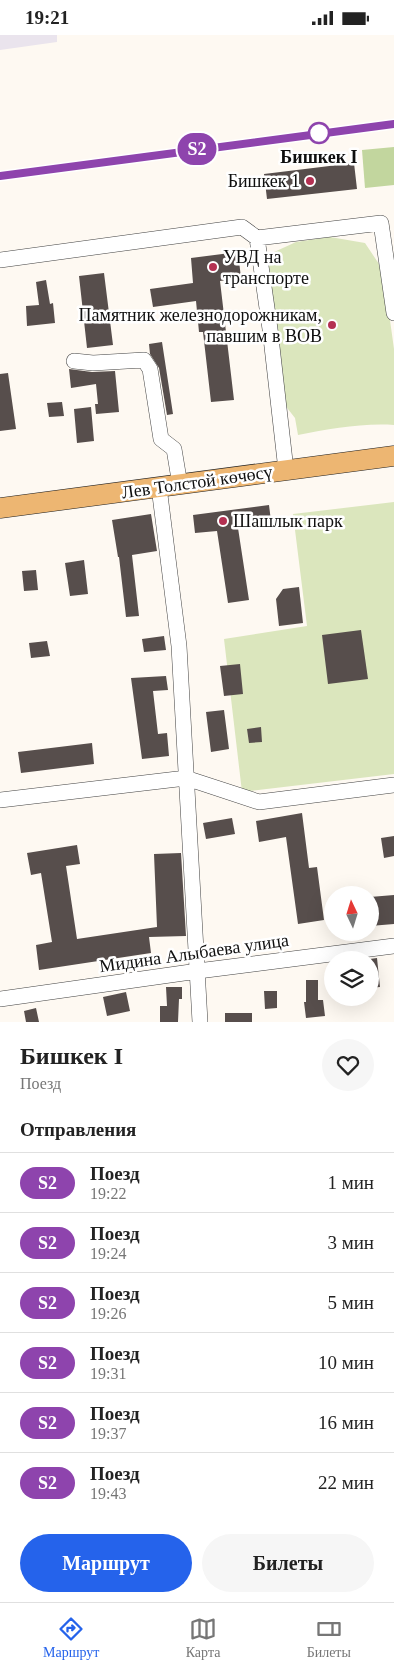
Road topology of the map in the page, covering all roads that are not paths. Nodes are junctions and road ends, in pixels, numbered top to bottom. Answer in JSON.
{"nodes":[{"id":1,"x":388,"y":222,"type":"edge"},
{"id":2,"x":257,"y":238,"type":"junction"},
{"id":3,"x":0,"y":259,"type":"edge"},
{"id":4,"x":394,"y":313,"type":"edge"},
{"id":5,"x":74,"y":361,"type":"dead end"},
{"id":6,"x":394,"y":456,"type":"edge"},
{"id":7,"x":286,"y":470,"type":"junction"},
{"id":8,"x":180,"y":485,"type":"junction"},
{"id":9,"x":159,"y":487,"type":"junction"},
{"id":10,"x":0,"y":509,"type":"edge"},
{"id":11,"x":186,"y":779,"type":"junction"},
{"id":12,"x":394,"y":785,"type":"edge"},
{"id":13,"x":0,"y":800,"type":"edge"},
{"id":14,"x":394,"y":946,"type":"edge"},
{"id":15,"x":198,"y":971,"type":"junction"},
{"id":16,"x":0,"y":999,"type":"edge"},
{"id":17,"x":200,"y":1022,"type":"edge"}],
"edges":[{"from":1,"to":2,"type":"street"},
{"from":1,"to":4,"type":"street"},
{"from":2,"to":3,"type":"street"},
{"from":2,"to":7,"type":"street"},
{"from":5,"to":8,"type":"street"},
{"from":6,"to":7,"type":"main road","name":"Лев Толстой көчөсү"},
{"from":7,"to":8,"type":"main road","name":"Лев Толстой көчөсү"},
{"from":8,"to":9,"type":"main road","name":"Лев Толстой көчөсү"},
{"from":9,"to":10,"type":"main road","name":"Лев Толстой көчөсү"},
{"from":9,"to":11,"type":"street"},
{"from":11,"to":12,"type":"street"},
{"from":11,"to":13,"type":"street"},
{"from":11,"to":15,"type":"street"},
{"from":14,"to":15,"type":"street","name":"Мидина Алыбаева улица"},
{"from":15,"to":16,"type":"street","name":"Мидина Алыбаева улица"},
{"from":15,"to":17,"type":"street"}]}
